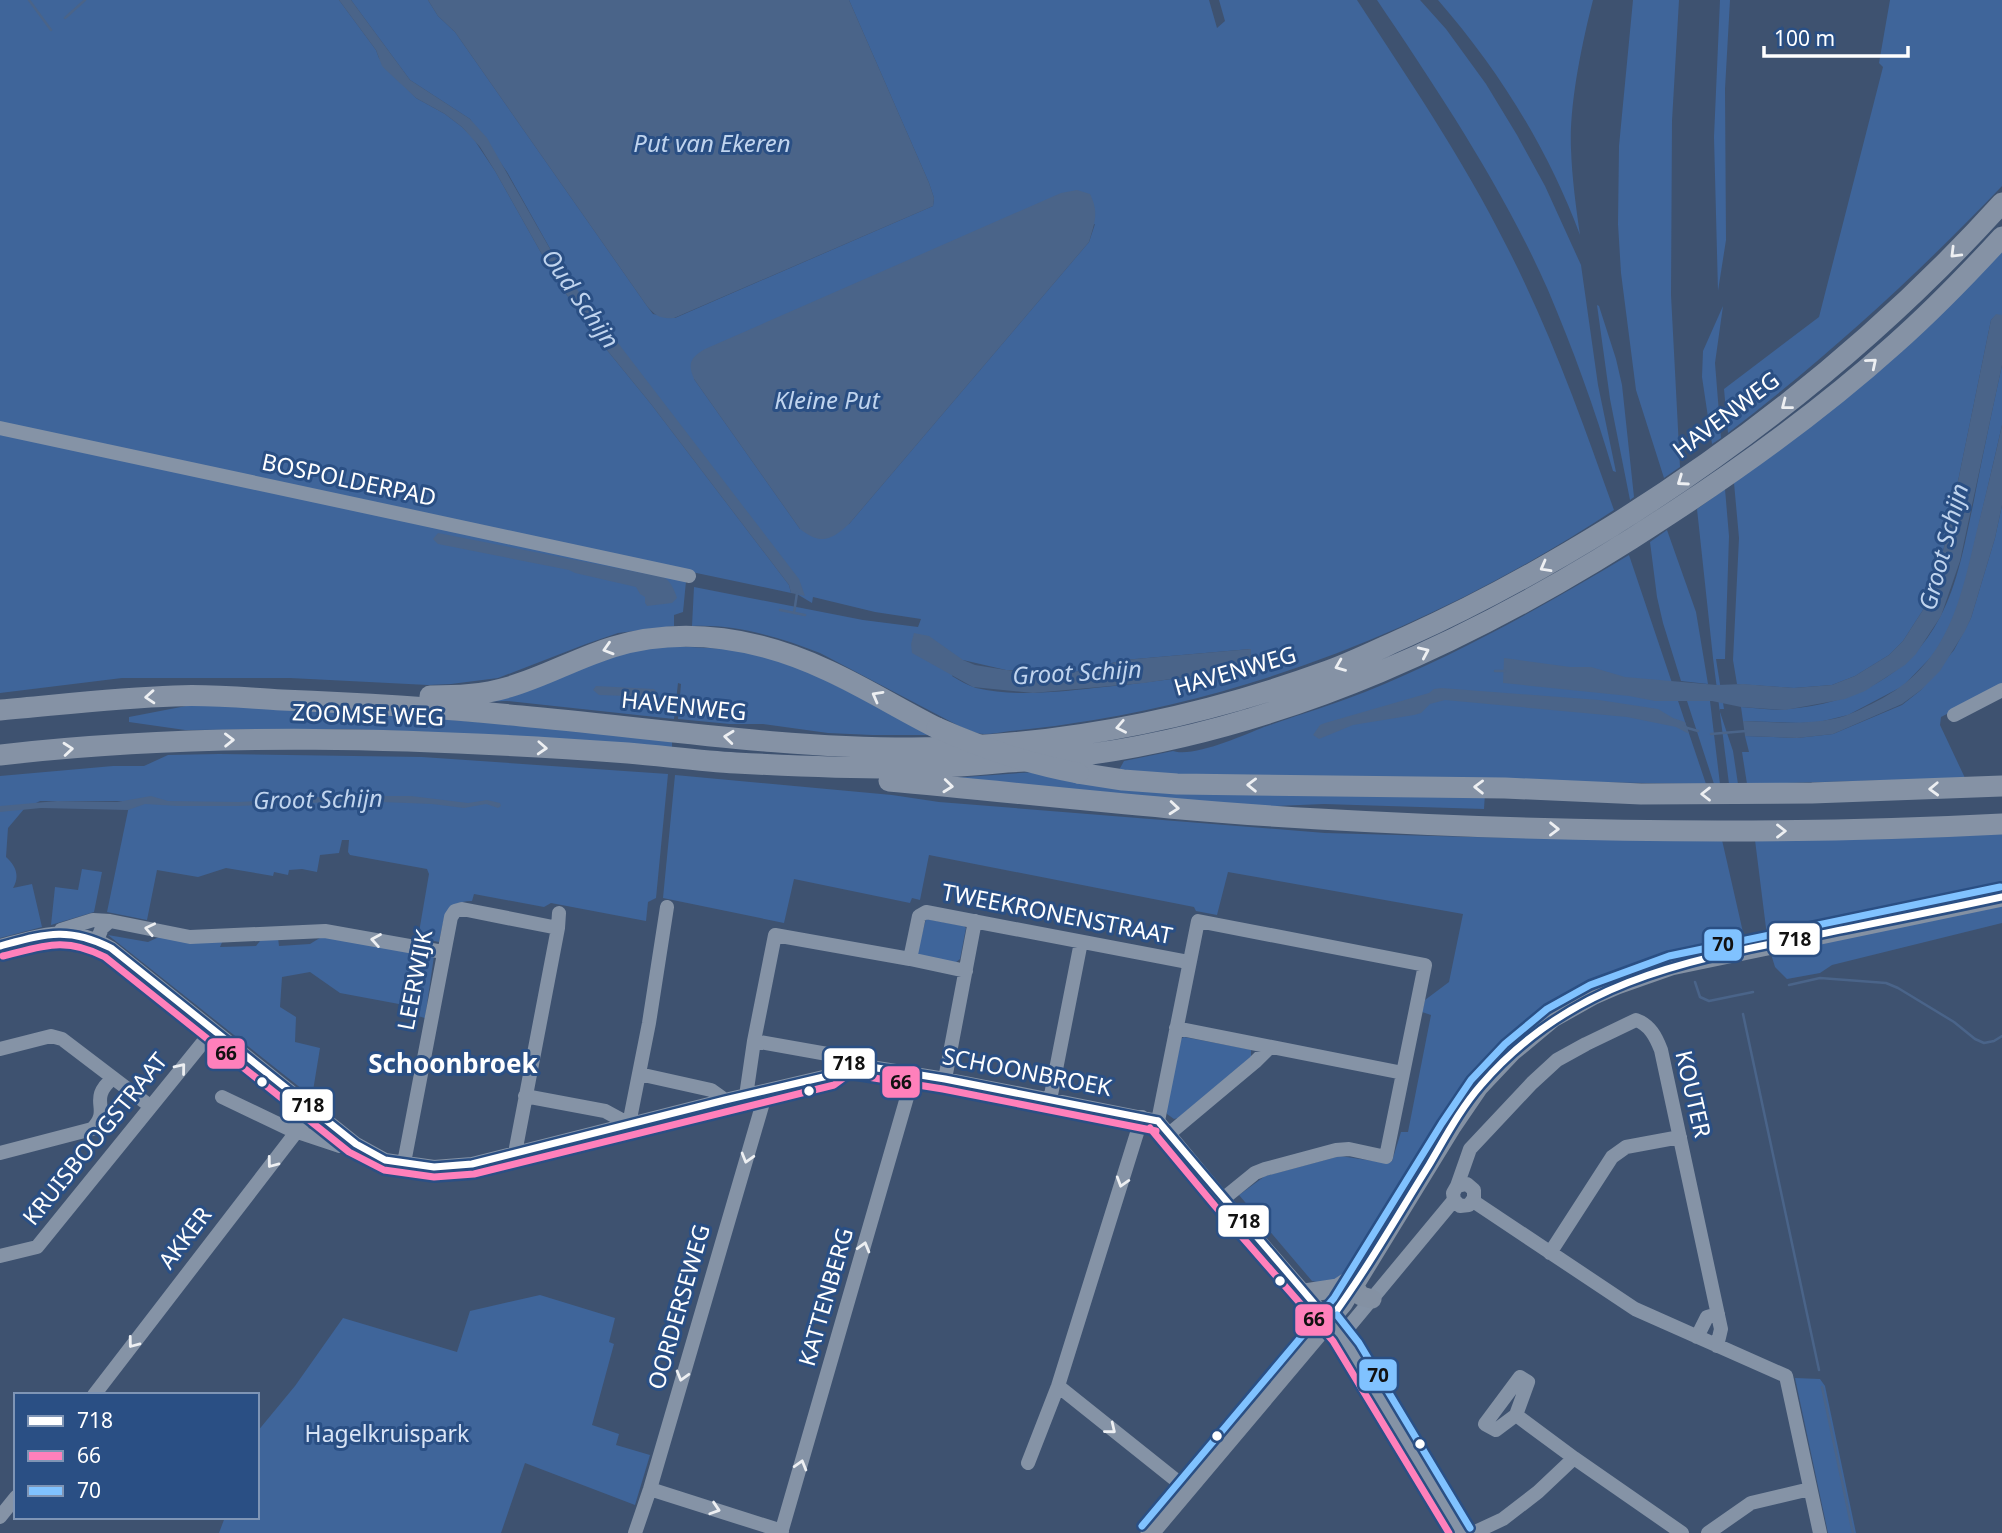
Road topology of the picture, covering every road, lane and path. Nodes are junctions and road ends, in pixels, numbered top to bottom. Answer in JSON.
{"nodes":[{"id":1,"x":2002,"y":204,"type":"edge"},
{"id":2,"x":2002,"y":237,"type":"edge"},
{"id":3,"x":0,"y":428,"type":"edge"},
{"id":4,"x":689,"y":576,"type":"dead end"},
{"id":5,"x":2002,"y":690,"type":"edge"},
{"id":6,"x":291,"y":700,"type":"junction"},
{"id":7,"x":0,"y":710,"type":"edge"},
{"id":8,"x":1954,"y":715,"type":"dead end"},
{"id":9,"x":0,"y":755,"type":"edge"},
{"id":10,"x":734,"y":763,"type":"junction"},
{"id":11,"x":2002,"y":786,"type":"edge"},
{"id":12,"x":2002,"y":824,"type":"edge"},
{"id":13,"x":2002,"y":897,"type":"edge"},
{"id":14,"x":667,"y":907,"type":"dead end"},
{"id":15,"x":110,"y":921,"type":"junction"},
{"id":16,"x":975,"y":921,"type":"junction"},
{"id":17,"x":57,"y":932,"type":"junction"},
{"id":18,"x":97,"y":940,"type":"junction"},
{"id":19,"x":1081,"y":942,"type":"junction"},
{"id":20,"x":0,"y":946,"type":"edge"},
{"id":21,"x":443,"y":952,"type":"junction"},
{"id":22,"x":909,"y":959,"type":"junction"},
{"id":23,"x":1188,"y":962,"type":"junction"},
{"id":24,"x":965,"y":971,"type":"junction"},
{"id":25,"x":1176,"y":1028,"type":"junction"},
{"id":26,"x":213,"y":1030,"type":"junction"},
{"id":27,"x":754,"y":1041,"type":"junction"},
{"id":28,"x":1269,"y":1048,"type":"junction"},
{"id":29,"x":0,"y":1049,"type":"edge"},
{"id":30,"x":846,"y":1063,"type":"junction"},
{"id":31,"x":914,"y":1073,"type":"junction"},
{"id":32,"x":1403,"y":1073,"type":"junction"},
{"id":33,"x":639,"y":1074,"type":"junction"},
{"id":34,"x":113,"y":1078,"type":"junction"},
{"id":35,"x":945,"y":1079,"type":"junction"},
{"id":36,"x":761,"y":1092,"type":"junction"},
{"id":37,"x":525,"y":1096,"type":"junction"},
{"id":38,"x":746,"y":1096,"type":"junction"},
{"id":39,"x":222,"y":1097,"type":"dead end"},
{"id":40,"x":725,"y":1100,"type":"junction"},
{"id":41,"x":1050,"y":1100,"type":"junction"},
{"id":42,"x":150,"y":1106,"type":"junction"},
{"id":43,"x":314,"y":1109,"type":"junction"},
{"id":44,"x":1142,"y":1117,"type":"junction"},
{"id":45,"x":1158,"y":1121,"type":"junction"},
{"id":46,"x":629,"y":1124,"type":"junction"},
{"id":47,"x":296,"y":1131,"type":"junction"},
{"id":48,"x":1170,"y":1134,"type":"junction"},
{"id":49,"x":1680,"y":1137,"type":"junction"},
{"id":50,"x":356,"y":1144,"type":"junction"},
{"id":51,"x":0,"y":1153,"type":"edge"},
{"id":52,"x":515,"y":1153,"type":"junction"},
{"id":53,"x":404,"y":1163,"type":"junction"},
{"id":54,"x":1464,"y":1194,"type":"junction"},
{"id":55,"x":1223,"y":1199,"type":"junction"},
{"id":56,"x":1550,"y":1253,"type":"junction"},
{"id":57,"x":0,"y":1256,"type":"edge"},
{"id":58,"x":1365,"y":1269,"type":"junction"},
{"id":59,"x":1354,"y":1286,"type":"junction"},
{"id":60,"x":1305,"y":1293,"type":"junction"},
{"id":61,"x":1372,"y":1299,"type":"junction"},
{"id":62,"x":1718,"y":1314,"type":"junction"},
{"id":63,"x":1335,"y":1328,"type":"junction"},
{"id":64,"x":1697,"y":1337,"type":"junction"},
{"id":65,"x":1717,"y":1346,"type":"junction"},
{"id":66,"x":1058,"y":1386,"type":"junction"},
{"id":67,"x":96,"y":1393,"type":"edge"},
{"id":68,"x":1516,"y":1415,"type":"dead end"},
{"id":69,"x":1574,"y":1458,"type":"junction"},
{"id":70,"x":1028,"y":1463,"type":"dead end"},
{"id":71,"x":650,"y":1489,"type":"junction"},
{"id":72,"x":1186,"y":1489,"type":"junction"},
{"id":73,"x":1810,"y":1489,"type":"junction"},
{"id":74,"x":14,"y":1500,"type":"edge"},
{"id":75,"x":0,"y":1517,"type":"edge"},
{"id":76,"x":782,"y":1532,"type":"edge"},
{"id":77,"x":635,"y":1533,"type":"edge"},
{"id":78,"x":1150,"y":1533,"type":"edge"},
{"id":79,"x":1461,"y":1533,"type":"edge"},
{"id":80,"x":1473,"y":1533,"type":"edge"},
{"id":81,"x":1682,"y":1533,"type":"edge"},
{"id":82,"x":1708,"y":1533,"type":"edge"},
{"id":83,"x":1819,"y":1533,"type":"edge"}],
"edges":[{"from":1,"to":6,"type":"highway","name":"HAVENWEG","one_way":true},
{"from":10,"to":2,"type":"highway","name":"HAVENWEG","one_way":true},
{"from":3,"to":4,"type":"street","name":"BOSPOLDERPAD"},
{"from":5,"to":8,"type":"street"},
{"from":6,"to":7,"type":"highway","name":"ZOOMSE WEG","one_way":true},
{"from":11,"to":6,"type":"highway","one_way":true,"bridge":true},
{"from":9,"to":10,"type":"highway","name":"ZOOMSE WEG","one_way":true},
{"from":10,"to":12,"type":"highway","one_way":true},
{"from":13,"to":58,"type":"main road"},
{"from":14,"to":33,"type":"street"},
{"from":15,"to":17,"type":"street"},
{"from":15,"to":18,"type":"street"},
{"from":21,"to":15,"type":"street","one_way":true},
{"from":16,"to":19,"type":"street","name":"TWEEKRONENSTRAAT"},
{"from":16,"to":22,"type":"street","name":"TWEEKRONENSTRAAT"},
{"from":16,"to":24,"type":"street"},
{"from":17,"to":18,"type":"street"},
{"from":17,"to":20,"type":"street"},
{"from":18,"to":26,"type":"street"},
{"from":19,"to":23,"type":"street","name":"TWEEKRONENSTRAAT"},
{"from":19,"to":41,"type":"street"},
{"from":21,"to":37,"type":"street","name":"LEERWIJK"},
{"from":21,"to":53,"type":"street","name":"LEERWIJK"},
{"from":22,"to":24,"type":"street"},
{"from":22,"to":27,"type":"street"},
{"from":23,"to":25,"type":"street"},
{"from":23,"to":32,"type":"street","name":"TWEEKRONENSTRAAT"},
{"from":24,"to":35,"type":"street"},
{"from":25,"to":28,"type":"street"},
{"from":25,"to":45,"type":"street"},
{"from":42,"to":26,"type":"street","name":"KRUISBOOGSTRAAT","one_way":true},
{"from":26,"to":43,"type":"street"},
{"from":27,"to":30,"type":"street","name":"SCHOONBROEK"},
{"from":27,"to":38,"type":"street"},
{"from":28,"to":32,"type":"street"},
{"from":28,"to":48,"type":"street"},
{"from":29,"to":34,"type":"street"},
{"from":30,"to":31,"type":"street","name":"SCHOONBROEK"},
{"from":30,"to":36,"type":"street"},
{"from":31,"to":35,"type":"street","name":"SCHOONBROEK"},
{"from":76,"to":31,"type":"street","name":"KATTENBERG","one_way":true},
{"from":32,"to":55,"type":"street"},
{"from":33,"to":40,"type":"street"},
{"from":33,"to":46,"type":"street"},
{"from":34,"to":42,"type":"street"},
{"from":34,"to":51,"type":"street"},
{"from":35,"to":41,"type":"street","name":"SCHOONBROEK"},
{"from":36,"to":38,"type":"street"},
{"from":36,"to":71,"type":"street","name":"OORDERSEWEG","one_way":true},
{"from":37,"to":46,"type":"street"},
{"from":37,"to":52,"type":"street"},
{"from":38,"to":40,"type":"street"},
{"from":39,"to":47,"type":"street"},
{"from":40,"to":46,"type":"street"},
{"from":41,"to":44,"type":"street","name":"SCHOONBROEK"},
{"from":42,"to":57,"type":"street","name":"KRUISBOOGSTRAAT"},
{"from":43,"to":47,"type":"street","name":"AKKER"},
{"from":43,"to":50,"type":"street"},
{"from":44,"to":45,"type":"street","name":"SCHOONBROEK"},
{"from":44,"to":66,"type":"street","one_way":true},
{"from":45,"to":48,"type":"street"},
{"from":46,"to":52,"type":"street"},
{"from":47,"to":50,"type":"street"},
{"from":47,"to":67,"type":"street","name":"AKKER","one_way":true},
{"from":48,"to":55,"type":"street"},
{"from":49,"to":54,"type":"street","name":"KOUTER"},
{"from":49,"to":56,"type":"street"},
{"from":49,"to":62,"type":"street","name":"KOUTER"},
{"from":50,"to":53,"type":"street"},
{"from":52,"to":53,"type":"street"},
{"from":54,"to":56,"type":"street"},
{"from":54,"to":61,"type":"street"},
{"from":55,"to":60,"type":"street"},
{"from":56,"to":64,"type":"street"},
{"from":58,"to":59,"type":"main road"},
{"from":58,"to":60,"type":"main road"},
{"from":59,"to":61,"type":"main road"},
{"from":59,"to":63,"type":"main road"},
{"from":60,"to":63,"type":"street"},
{"from":61,"to":63,"type":"street"},
{"from":62,"to":64,"type":"street"},
{"from":62,"to":65,"type":"street","name":"KOUTER"},
{"from":63,"to":72,"type":"main road"},
{"from":63,"to":79,"type":"street"},
{"from":64,"to":65,"type":"street"},
{"from":65,"to":73,"type":"street"},
{"from":66,"to":70,"type":"street"},
{"from":66,"to":72,"type":"street","one_way":true},
{"from":68,"to":69,"type":"street"},
{"from":69,"to":80,"type":"street"},
{"from":69,"to":81,"type":"street"},
{"from":71,"to":76,"type":"street","one_way":true},
{"from":71,"to":77,"type":"street","name":"OORDERSEWEG"},
{"from":72,"to":78,"type":"main road"},
{"from":73,"to":82,"type":"street"},
{"from":73,"to":83,"type":"street"},
{"from":74,"to":75,"type":"street"}]}
